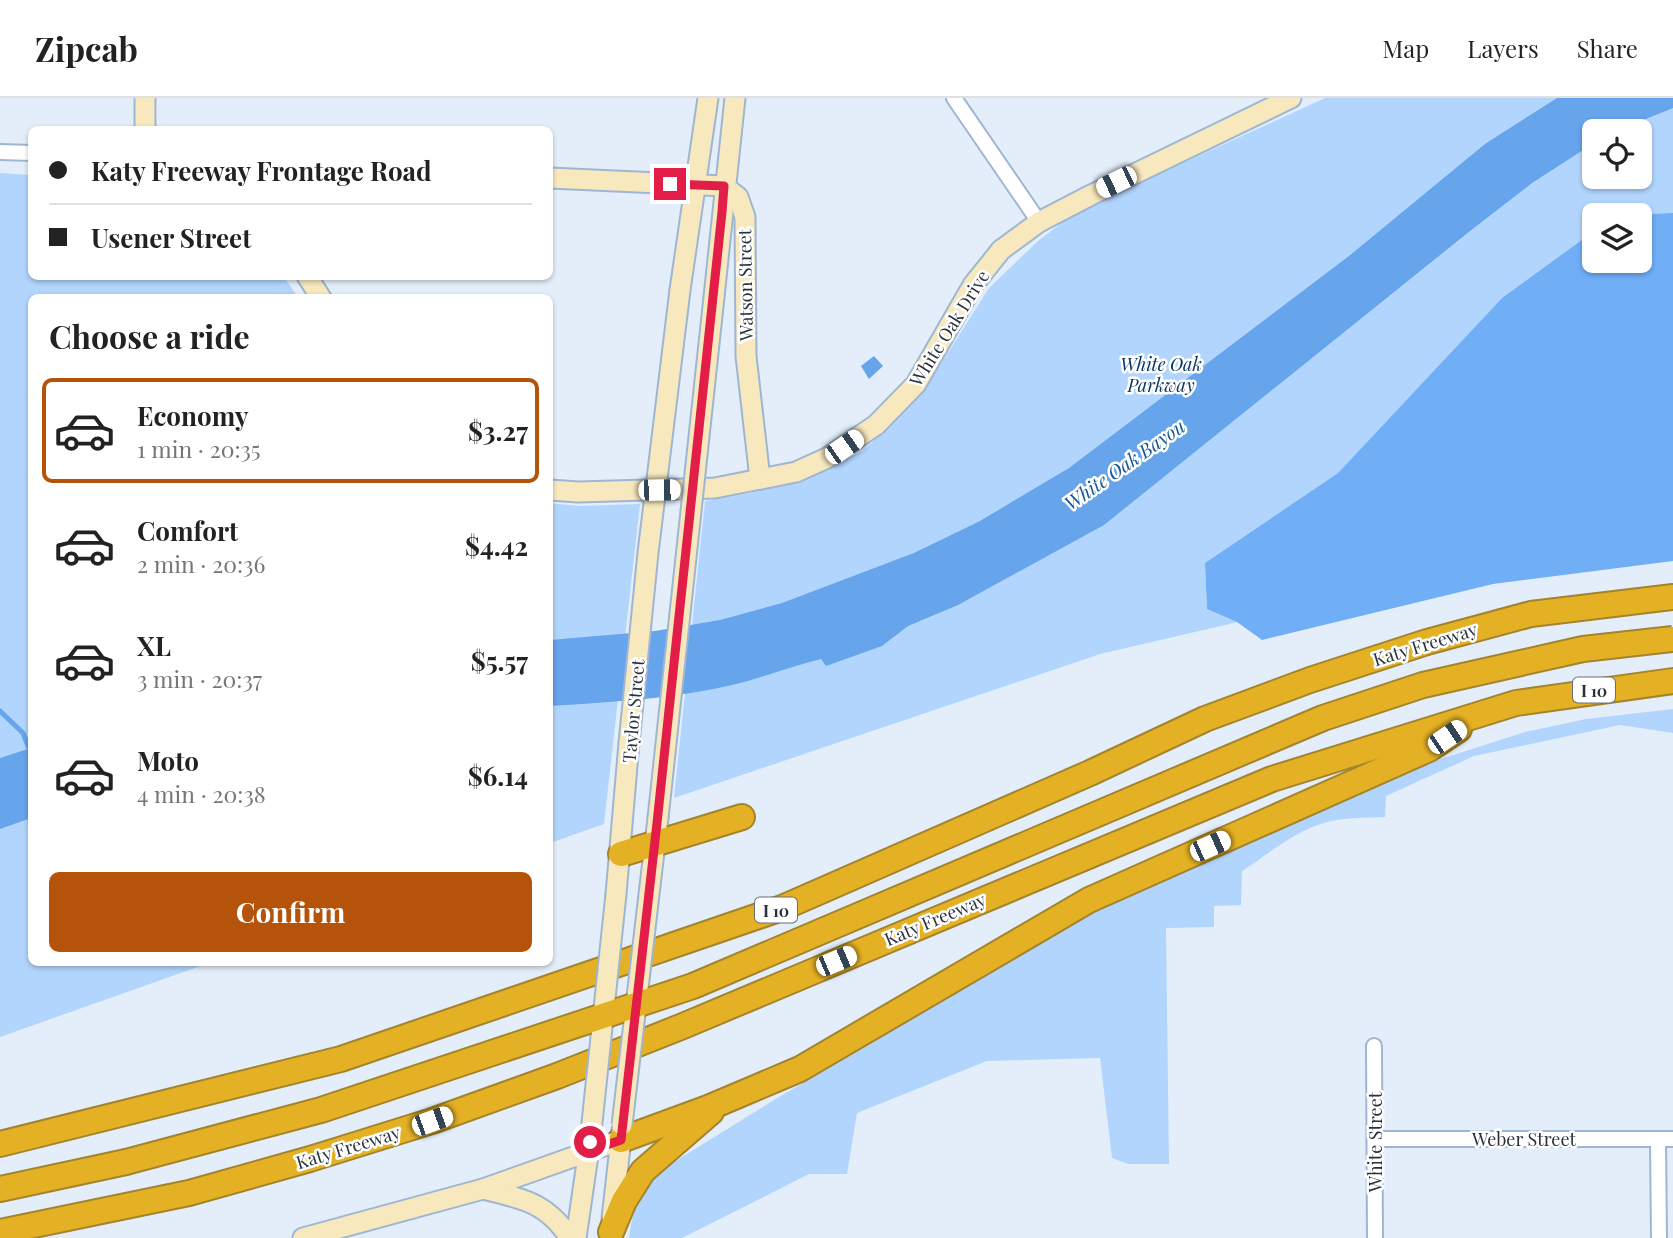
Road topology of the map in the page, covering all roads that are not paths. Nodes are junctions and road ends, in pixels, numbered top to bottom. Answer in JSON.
{"nodes":[{"id":1,"x":145,"y":98,"type":"edge"},
{"id":2,"x":708,"y":98,"type":"edge"},
{"id":3,"x":735,"y":98,"type":"edge"},
{"id":4,"x":954,"y":98,"type":"edge"},
{"id":5,"x":1291,"y":98,"type":"edge"},
{"id":6,"x":1263,"y":104,"type":"edge"},
{"id":7,"x":145,"y":126,"type":"edge"},
{"id":8,"x":0,"y":152,"type":"edge"},
{"id":9,"x":28,"y":153,"type":"edge"},
{"id":10,"x":553,"y":178,"type":"edge"},
{"id":11,"x":696,"y":185,"type":"junction"},
{"id":12,"x":724,"y":186,"type":"junction"},
{"id":13,"x":1039,"y":222,"type":"junction"},
{"id":14,"x":760,"y":479,"type":"junction"},
{"id":15,"x":553,"y":490,"type":"edge"},
{"id":16,"x":1673,"y":597,"type":"edge"},
{"id":17,"x":1673,"y":639,"type":"edge"},
{"id":18,"x":1673,"y":681,"type":"edge"},
{"id":19,"x":1482,"y":713,"type":"junction"},
{"id":20,"x":742,"y":817,"type":"dead end"},
{"id":21,"x":655,"y":844,"type":"junction"},
{"id":22,"x":621,"y":854,"type":"junction"},
{"id":23,"x":1374,"y":1046,"type":"dead end"},
{"id":24,"x":722,"y":1102,"type":"junction"},
{"id":25,"x":621,"y":1132,"type":"junction"},
{"id":26,"x":1376,"y":1139,"type":"junction"},
{"id":27,"x":1666,"y":1139,"type":"edge"},
{"id":28,"x":0,"y":1144,"type":"edge"},
{"id":29,"x":589,"y":1147,"type":"junction"},
{"id":30,"x":0,"y":1189,"type":"edge"},
{"id":31,"x":483,"y":1189,"type":"junction"},
{"id":32,"x":0,"y":1232,"type":"edge"},
{"id":33,"x":610,"y":1235,"type":"edge"},
{"id":34,"x":303,"y":1238,"type":"edge"},
{"id":35,"x":570,"y":1238,"type":"edge"},
{"id":36,"x":576,"y":1238,"type":"edge"},
{"id":37,"x":1375,"y":1238,"type":"edge"},
{"id":38,"x":1659,"y":1238,"type":"edge"}],
"edges":[{"from":1,"to":7,"type":"main road"},
{"from":2,"to":11,"type":"main road"},
{"from":3,"to":12,"type":"main road"},
{"from":4,"to":13,"type":"street"},
{"from":5,"to":6,"type":"main road","name":"White Oak Drive"},
{"from":6,"to":13,"type":"main road","name":"White Oak Drive"},
{"from":8,"to":9,"type":"street"},
{"from":10,"to":11,"type":"main road"},
{"from":11,"to":12,"type":"main road"},
{"from":11,"to":22,"type":"main road","name":"Taylor Street","bridge":true},
{"from":12,"to":14,"type":"main road","name":"Watson Street"},
{"from":12,"to":21,"type":"main road","name":"Taylor Street","bridge":true},
{"from":13,"to":14,"type":"main road","name":"White Oak Drive"},
{"from":14,"to":15,"type":"main road","name":"White Oak Drive"},
{"from":16,"to":28,"type":"highway","name":"Katy Freeway","number":"I 10"},
{"from":17,"to":30,"type":"highway","bridge":true},
{"from":18,"to":19,"type":"highway","name":"Katy Freeway","number":"I 10"},
{"from":19,"to":24,"type":"highway"},
{"from":19,"to":32,"type":"highway","name":"Katy Freeway","number":"I 10"},
{"from":20,"to":21,"type":"highway"},
{"from":21,"to":22,"type":"highway"},
{"from":21,"to":25,"type":"main road","name":"Taylor Street","bridge":true},
{"from":22,"to":29,"type":"main road","name":"Taylor Street","bridge":true},
{"from":23,"to":26,"type":"street","name":"White Street"},
{"from":24,"to":25,"type":"highway"},
{"from":24,"to":33,"type":"highway"},
{"from":25,"to":29,"type":"main road"},
{"from":25,"to":33,"type":"main road","name":"Taylor Street"},
{"from":26,"to":27,"type":"street","name":"Weber Street"},
{"from":26,"to":37,"type":"street","name":"White Street"},
{"from":27,"to":38,"type":"street"},
{"from":29,"to":31,"type":"main road"},
{"from":29,"to":36,"type":"main road","name":"Taylor Street"},
{"from":31,"to":34,"type":"main road"},
{"from":31,"to":35,"type":"main road"}]}
